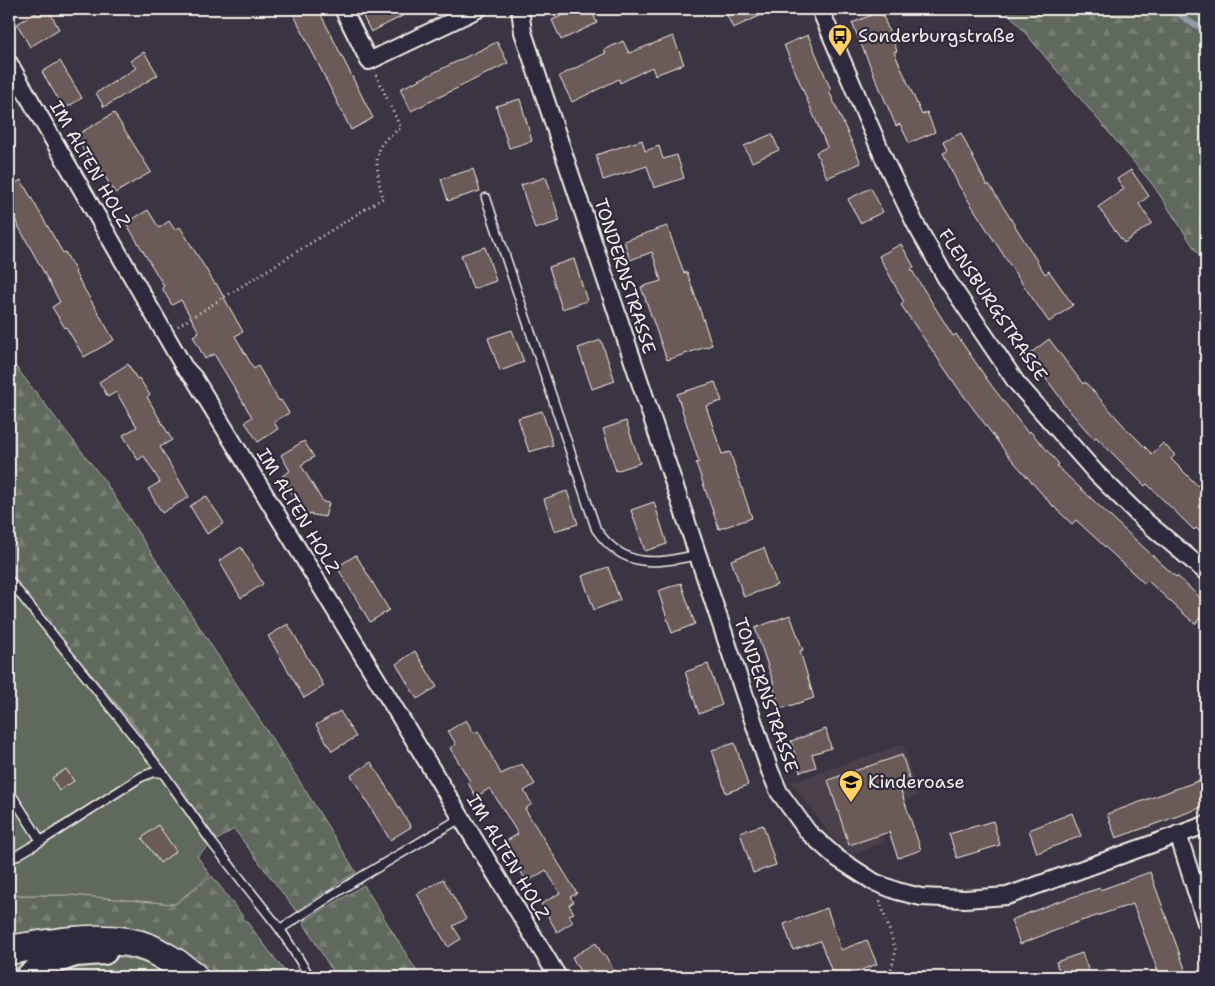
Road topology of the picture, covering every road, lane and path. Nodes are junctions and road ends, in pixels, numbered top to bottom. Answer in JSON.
{"nodes":[{"id":1,"x":343,"y":9,"type":"edge"},
{"id":2,"x":478,"y":9,"type":"edge"},
{"id":3,"x":520,"y":9,"type":"edge"},
{"id":4,"x":820,"y":9,"type":"edge"},
{"id":5,"x":369,"y":61,"type":"junction"},
{"id":6,"x":9,"y":63,"type":"edge"},
{"id":7,"x":486,"y":198,"type":"dead end"},
{"id":8,"x":166,"y":334,"type":"junction"},
{"id":9,"x":697,"y":555,"type":"junction"},
{"id":10,"x":1206,"y":572,"type":"edge"},
{"id":11,"x":9,"y":580,"type":"edge"},
{"id":12,"x":164,"y":773,"type":"junction"},
{"id":13,"x":9,"y":791,"type":"edge"},
{"id":14,"x":461,"y":818,"type":"junction"},
{"id":15,"x":1205,"y":825,"type":"edge"},
{"id":16,"x":1178,"y":834,"type":"junction"},
{"id":17,"x":41,"y":841,"type":"junction"},
{"id":18,"x":9,"y":860,"type":"edge"},
{"id":19,"x":874,"y":882,"type":"junction"},
{"id":20,"x":1206,"y":923,"type":"edge"},
{"id":21,"x":280,"y":929,"type":"junction"},
{"id":22,"x":9,"y":950,"type":"edge"},
{"id":23,"x":29,"y":977,"type":"edge"},
{"id":24,"x":181,"y":977,"type":"edge"},
{"id":25,"x":194,"y":977,"type":"edge"},
{"id":26,"x":310,"y":977,"type":"edge"},
{"id":27,"x":558,"y":977,"type":"edge"},
{"id":28,"x":889,"y":977,"type":"edge"}],
"edges":[{"from":1,"to":5,"type":"street"},
{"from":2,"to":5,"type":"street"},
{"from":3,"to":9,"type":"street","name":"TONDERNSTRASSE"},
{"from":4,"to":10,"type":"street","name":"FLENSBURGSTRASSE"},
{"from":5,"to":8,"type":"path"},
{"from":6,"to":8,"type":"street","name":"IM ALTEN HOLZ"},
{"from":7,"to":9,"type":"lane"},
{"from":8,"to":14,"type":"street","name":"IM ALTEN HOLZ"},
{"from":9,"to":19,"type":"street","name":"TONDERNSTRASSE"},
{"from":11,"to":12,"type":"lane"},
{"from":12,"to":17,"type":"lane"},
{"from":12,"to":21,"type":"lane"},
{"from":13,"to":17,"type":"lane"},
{"from":14,"to":21,"type":"lane"},
{"from":14,"to":27,"type":"street","name":"IM ALTEN HOLZ"},
{"from":15,"to":16,"type":"street","name":"TONDERNSTRASSE"},
{"from":16,"to":19,"type":"street","name":"TONDERNSTRASSE"},
{"from":16,"to":20,"type":"street"},
{"from":17,"to":18,"type":"lane"},
{"from":19,"to":28,"type":"path"},
{"from":21,"to":26,"type":"lane"},
{"from":22,"to":25,"type":"highway"},
{"from":23,"to":24,"type":"highway"}]}
